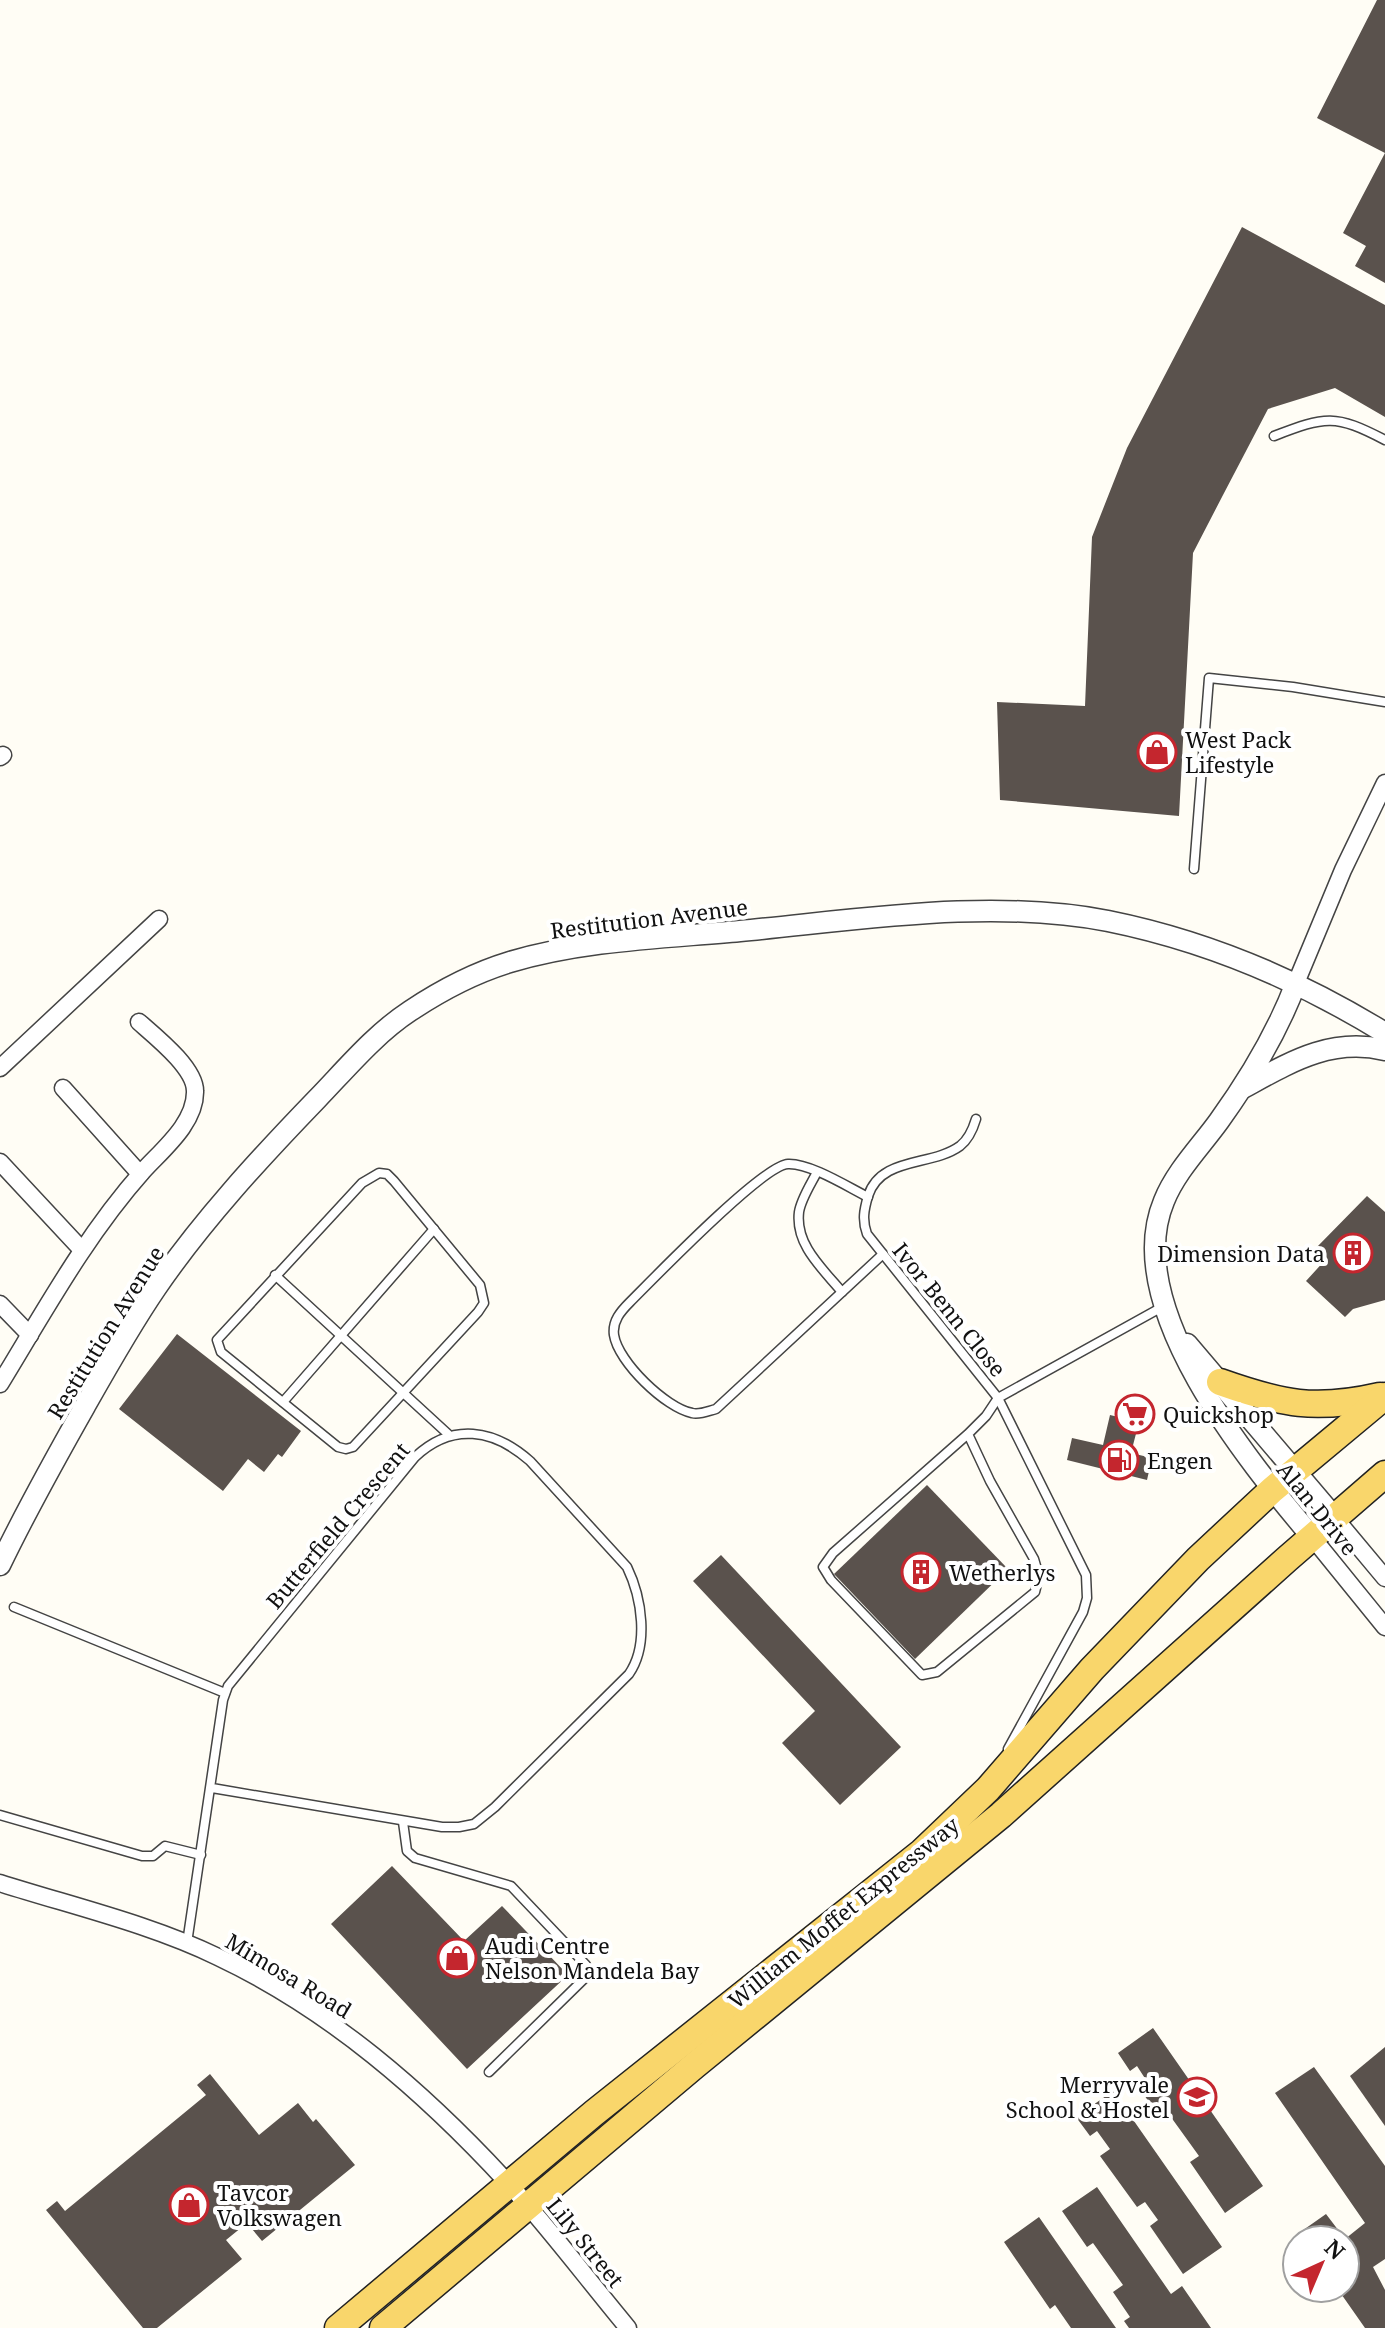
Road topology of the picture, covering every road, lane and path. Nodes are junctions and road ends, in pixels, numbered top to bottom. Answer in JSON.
{"nodes":[{"id":1,"x":1274,"y":436,"type":"dead end"},
{"id":2,"x":1385,"y":440,"type":"edge"},
{"id":3,"x":1385,"y":702,"type":"edge"},
{"id":4,"x":1385,"y":783,"type":"edge"},
{"id":5,"x":1194,"y":869,"type":"dead end"},
{"id":6,"x":159,"y":919,"type":"dead end"},
{"id":7,"x":1296,"y":983,"type":"junction"},
{"id":8,"x":139,"y":1022,"type":"dead end"},
{"id":9,"x":1385,"y":1033,"type":"edge"},
{"id":10,"x":1385,"y":1050,"type":"edge"},
{"id":11,"x":0,"y":1068,"type":"edge"},
{"id":12,"x":63,"y":1088,"type":"dead end"},
{"id":13,"x":1241,"y":1089,"type":"junction"},
{"id":14,"x":976,"y":1119,"type":"dead end"},
{"id":15,"x":0,"y":1162,"type":"edge"},
{"id":16,"x":817,"y":1172,"type":"junction"},
{"id":17,"x":140,"y":1174,"type":"junction"},
{"id":18,"x":868,"y":1197,"type":"junction"},
{"id":19,"x":434,"y":1229,"type":"junction"},
{"id":20,"x":82,"y":1250,"type":"junction"},
{"id":21,"x":883,"y":1254,"type":"junction"},
{"id":22,"x":275,"y":1275,"type":"junction"},
{"id":23,"x":842,"y":1292,"type":"junction"},
{"id":24,"x":0,"y":1304,"type":"edge"},
{"id":25,"x":1168,"y":1316,"type":"junction"},
{"id":26,"x":30,"y":1335,"type":"junction"},
{"id":27,"x":340,"y":1337,"type":"junction"},
{"id":28,"x":1220,"y":1382,"type":"junction"},
{"id":29,"x":0,"y":1384,"type":"edge"},
{"id":30,"x":403,"y":1392,"type":"junction"},
{"id":31,"x":1385,"y":1396,"type":"edge"},
{"id":32,"x":998,"y":1398,"type":"junction"},
{"id":33,"x":283,"y":1402,"type":"junction"},
{"id":34,"x":448,"y":1434,"type":"junction"},
{"id":35,"x":968,"y":1434,"type":"junction"},
{"id":36,"x":1295,"y":1470,"type":"junction"},
{"id":37,"x":1385,"y":1474,"type":"edge"},
{"id":38,"x":1272,"y":1490,"type":"junction"},
{"id":39,"x":1334,"y":1517,"type":"junction"},
{"id":40,"x":1312,"y":1537,"type":"junction"},
{"id":41,"x":0,"y":1565,"type":"edge"},
{"id":42,"x":1385,"y":1578,"type":"edge"},
{"id":43,"x":14,"y":1607,"type":"dead end"},
{"id":44,"x":1385,"y":1627,"type":"edge"},
{"id":45,"x":225,"y":1693,"type":"junction"},
{"id":46,"x":212,"y":1788,"type":"junction"},
{"id":47,"x":988,"y":1789,"type":"junction"},
{"id":48,"x":0,"y":1815,"type":"edge"},
{"id":49,"x":403,"y":1822,"type":"junction"},
{"id":50,"x":201,"y":1855,"type":"junction"},
{"id":51,"x":0,"y":1883,"type":"edge"},
{"id":52,"x":187,"y":1943,"type":"junction"},
{"id":53,"x":489,"y":2072,"type":"dead end"},
{"id":54,"x":509,"y":2185,"type":"junction"},
{"id":55,"x":527,"y":2206,"type":"junction"},
{"id":56,"x":338,"y":2328,"type":"edge"},
{"id":57,"x":383,"y":2328,"type":"edge"},
{"id":58,"x":628,"y":2328,"type":"edge"}],
"edges":[{"from":1,"to":2,"type":"lane"},
{"from":3,"to":5,"type":"lane"},
{"from":4,"to":7,"type":"street"},
{"from":6,"to":11,"type":"street"},
{"from":7,"to":9,"type":"street","name":"Restitution Avenue"},
{"from":7,"to":13,"type":"street"},
{"from":7,"to":41,"type":"street","name":"Restitution Avenue"},
{"from":8,"to":17,"type":"street"},
{"from":10,"to":13,"type":"street"},
{"from":12,"to":17,"type":"street"},
{"from":13,"to":25,"type":"street"},
{"from":14,"to":18,"type":"lane"},
{"from":15,"to":20,"type":"street"},
{"from":16,"to":18,"type":"lane"},
{"from":16,"to":23,"type":"lane"},
{"from":16,"to":23,"type":"lane"},
{"from":17,"to":20,"type":"street"},
{"from":18,"to":21,"type":"lane","name":"Ivor Benn Close"},
{"from":19,"to":22,"type":"lane"},
{"from":19,"to":27,"type":"lane"},
{"from":19,"to":30,"type":"lane"},
{"from":20,"to":26,"type":"street"},
{"from":21,"to":23,"type":"lane"},
{"from":21,"to":32,"type":"lane","name":"Ivor Benn Close"},
{"from":22,"to":27,"type":"lane"},
{"from":22,"to":33,"type":"lane"},
{"from":24,"to":26,"type":"street"},
{"from":25,"to":28,"type":"street","name":"Alan Drive"},
{"from":25,"to":32,"type":"lane","name":"Ivor Benn Close"},
{"from":25,"to":38,"type":"street","name":"Alan Drive"},
{"from":26,"to":29,"type":"street"},
{"from":27,"to":30,"type":"lane"},
{"from":27,"to":33,"type":"lane"},
{"from":28,"to":31,"type":"main road"},
{"from":28,"to":36,"type":"street","name":"Alan Drive"},
{"from":30,"to":33,"type":"lane"},
{"from":30,"to":34,"type":"lane"},
{"from":31,"to":36,"type":"main road","name":"William Moffet Expressway"},
{"from":32,"to":35,"type":"lane"},
{"from":32,"to":47,"type":"lane"},
{"from":34,"to":45,"type":"lane","name":"Butterfield Crescent"},
{"from":34,"to":49,"type":"lane"},
{"from":35,"to":35,"type":"lane"},
{"from":36,"to":38,"type":"main road","name":"William Moffet Expressway"},
{"from":36,"to":39,"type":"street","name":"Alan Drive"},
{"from":37,"to":39,"type":"main road","name":"William Moffet Expressway"},
{"from":38,"to":40,"type":"street","name":"Alan Drive"},
{"from":38,"to":47,"type":"main road","name":"William Moffet Expressway"},
{"from":39,"to":40,"type":"main road","name":"William Moffet Expressway"},
{"from":39,"to":42,"type":"street","name":"Alan Drive"},
{"from":40,"to":44,"type":"street","name":"Alan Drive"},
{"from":40,"to":55,"type":"main road","name":"William Moffet Expressway"},
{"from":43,"to":45,"type":"lane"},
{"from":45,"to":46,"type":"lane","name":"Butterfield Crescent"},
{"from":46,"to":49,"type":"lane"},
{"from":46,"to":50,"type":"lane","name":"Butterfield Crescent"},
{"from":47,"to":54,"type":"main road","name":"William Moffet Expressway"},
{"from":48,"to":50,"type":"lane"},
{"from":49,"to":53,"type":"lane"},
{"from":50,"to":52,"type":"lane","name":"Butterfield Crescent"},
{"from":51,"to":52,"type":"street","name":"Mimosa Road"},
{"from":52,"to":54,"type":"street","name":"Mimosa Road"},
{"from":54,"to":55,"type":"street","name":"Lily Street"},
{"from":54,"to":56,"type":"main road","name":"William Moffet Expressway"},
{"from":55,"to":57,"type":"main road","name":"William Moffet Expressway"},
{"from":55,"to":58,"type":"street","name":"Lily Street"}]}
